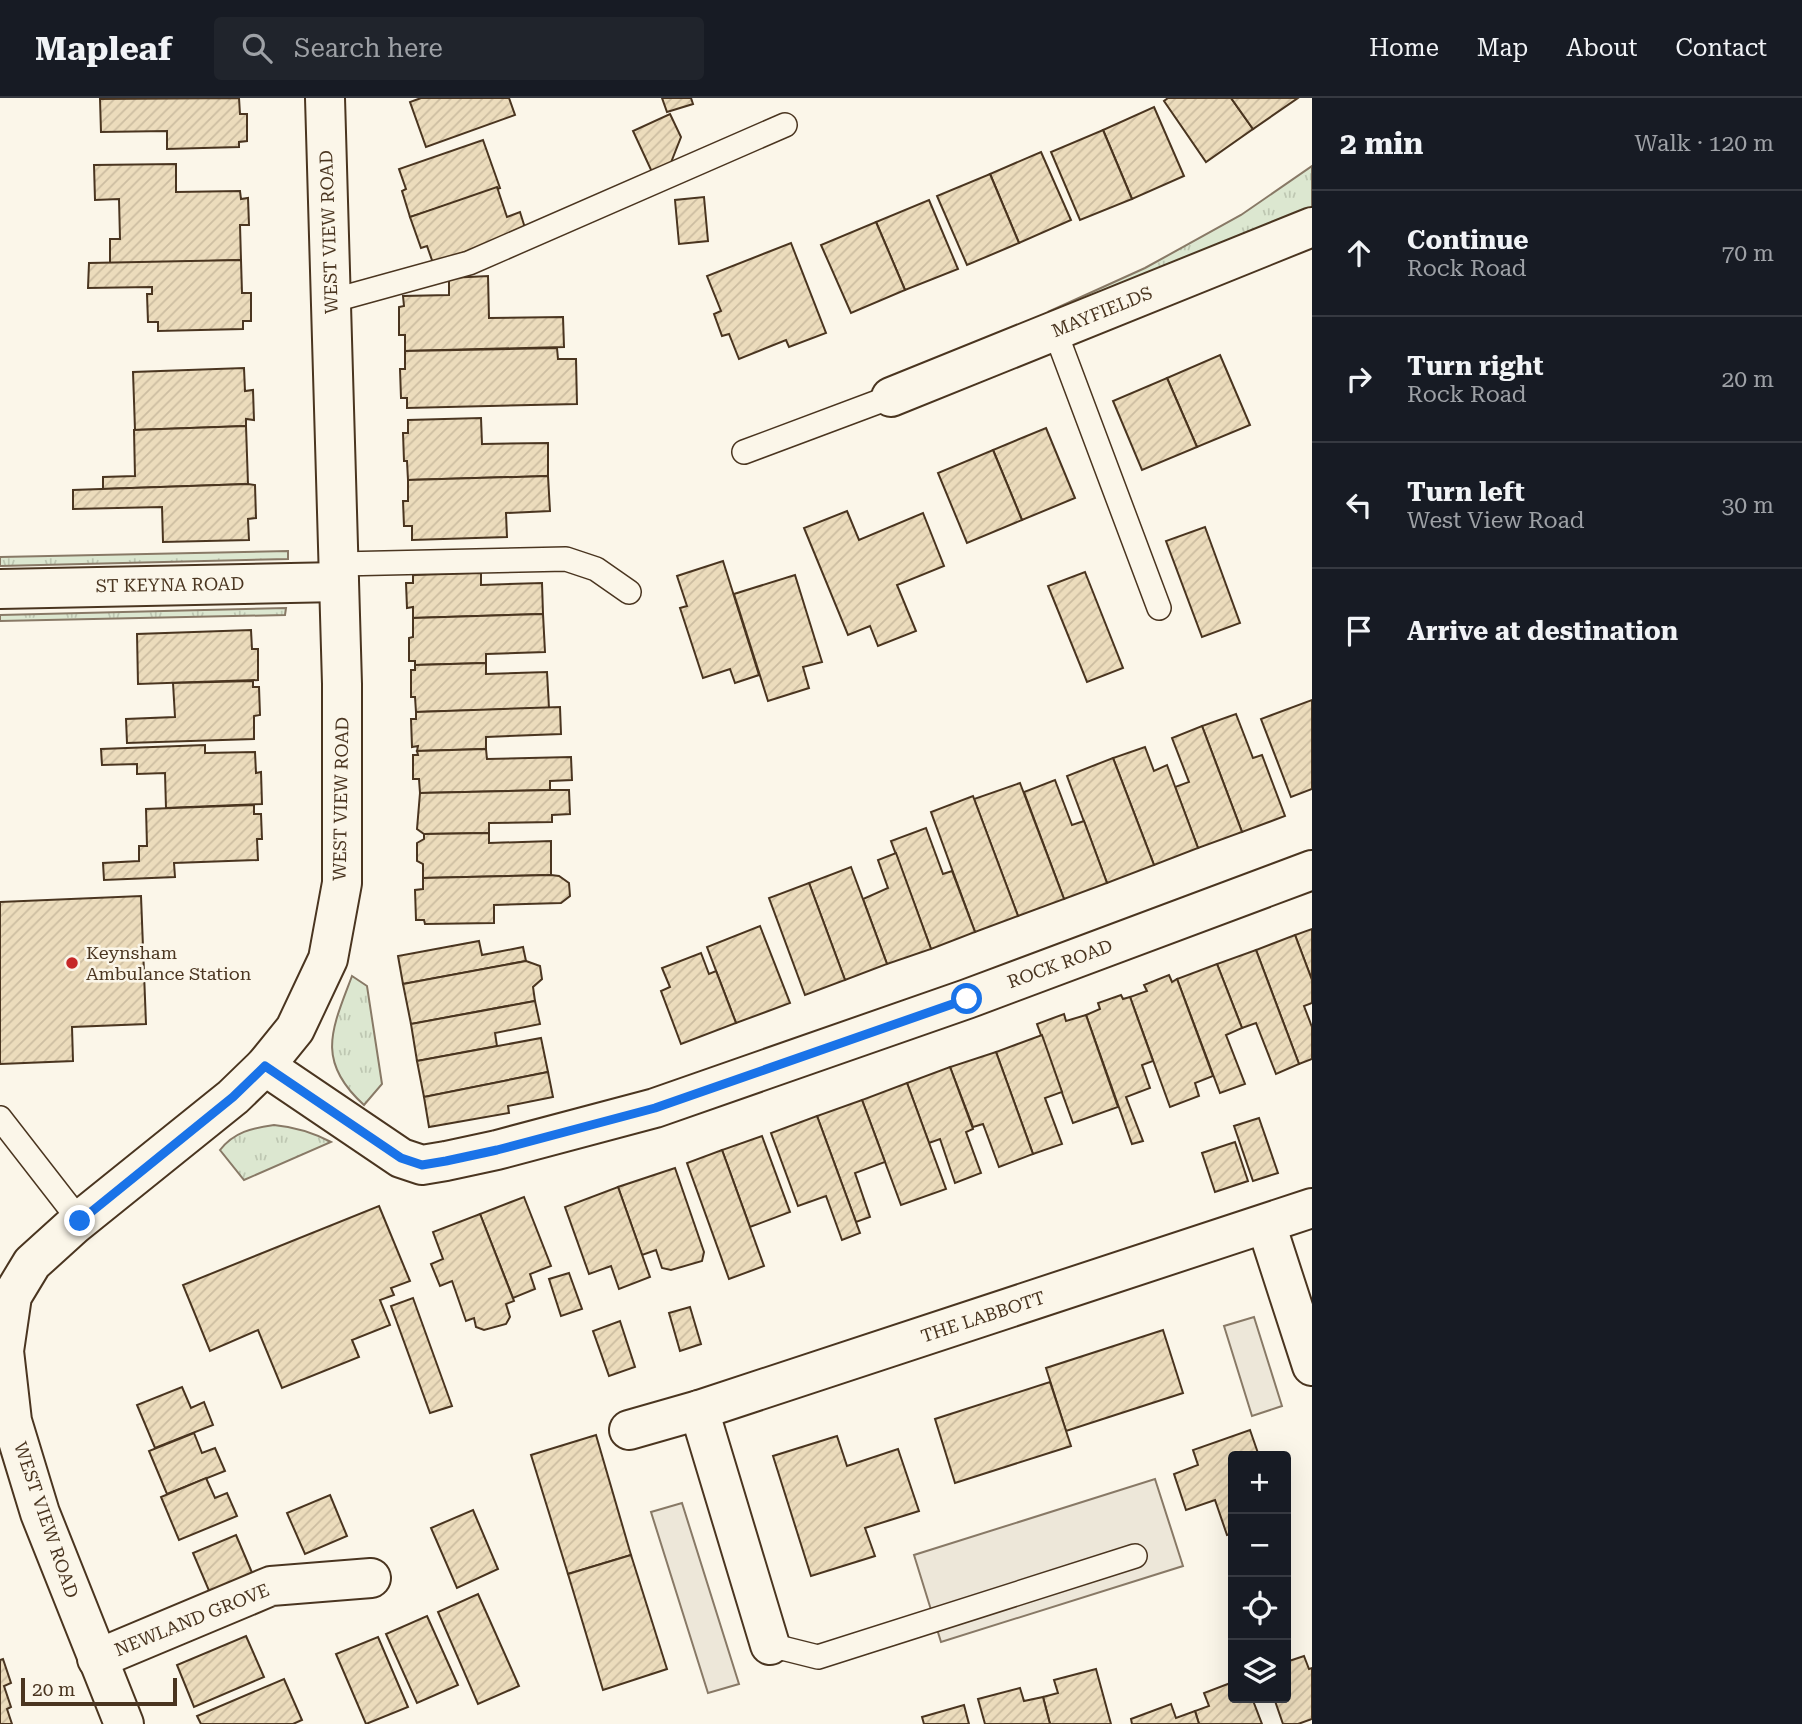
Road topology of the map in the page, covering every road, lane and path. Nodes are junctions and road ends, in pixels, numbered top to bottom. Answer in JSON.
{"nodes":[{"id":1,"x":325,"y":98,"type":"edge"},
{"id":2,"x":785,"y":125,"type":"dead end"},
{"id":3,"x":1312,"y":227,"type":"edge"},
{"id":4,"x":331,"y":301,"type":"junction"},
{"id":5,"x":1055,"y":331,"type":"junction"},
{"id":6,"x":891,"y":397,"type":"joint"},
{"id":7,"x":744,"y":452,"type":"dead end"},
{"id":8,"x":339,"y":573,"type":"junction"},
{"id":9,"x":0,"y":589,"type":"edge"},
{"id":10,"x":629,"y":592,"type":"dead end"},
{"id":11,"x":1159,"y":608,"type":"dead end"},
{"id":12,"x":1312,"y":870,"type":"edge"},
{"id":13,"x":265,"y":1066,"type":"junction"},
{"id":14,"x":0,"y":1118,"type":"edge"},
{"id":15,"x":1312,"y":1208,"type":"edge"},
{"id":16,"x":80,"y":1221,"type":"junction"},
{"id":17,"x":1266,"y":1224,"type":"junction"},
{"id":18,"x":1312,"y":1366,"type":"edge"},
{"id":19,"x":699,"y":1410,"type":"junction"},
{"id":20,"x":629,"y":1430,"type":"dead end"},
{"id":21,"x":1135,"y":1556,"type":"dead end"},
{"id":22,"x":371,"y":1578,"type":"dead end"},
{"id":23,"x":770,"y":1645,"type":"joint"},
{"id":24,"x":97,"y":1659,"type":"junction"},
{"id":25,"x":124,"y":1724,"type":"edge"}],
"edges":[{"from":1,"to":4,"type":"street","name":"WEST VIEW ROAD"},
{"from":2,"to":4,"type":"lane"},
{"from":3,"to":5,"type":"street","name":"MAYFIELDS"},
{"from":4,"to":8,"type":"street","name":"WEST VIEW ROAD"},
{"from":5,"to":6,"type":"street","name":"MAYFIELDS"},
{"from":5,"to":11,"type":"lane"},
{"from":6,"to":7,"type":"lane"},
{"from":8,"to":9,"type":"street","name":"ST KEYNA ROAD"},
{"from":8,"to":10,"type":"lane"},
{"from":8,"to":13,"type":"street","name":"WEST VIEW ROAD"},
{"from":12,"to":13,"type":"street","name":"ROCK ROAD"},
{"from":13,"to":16,"type":"street","name":"WEST VIEW ROAD"},
{"from":14,"to":16,"type":"lane"},
{"from":15,"to":17,"type":"street","name":"THE LABBOTT"},
{"from":16,"to":24,"type":"street","name":"WEST VIEW ROAD"},
{"from":17,"to":18,"type":"street"},
{"from":17,"to":19,"type":"street","name":"THE LABBOTT"},
{"from":19,"to":20,"type":"street","name":"THE LABBOTT"},
{"from":19,"to":23,"type":"street"},
{"from":21,"to":23,"type":"lane"},
{"from":22,"to":24,"type":"street","name":"NEWLAND GROVE"},
{"from":24,"to":25,"type":"street","name":"WEST VIEW ROAD"}]}
